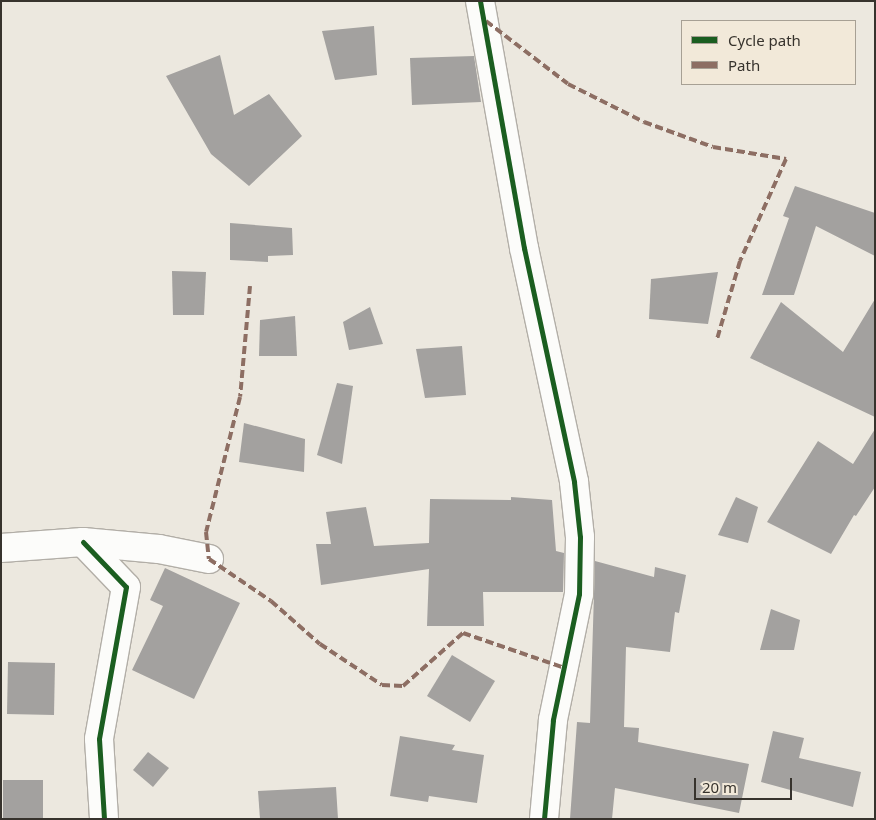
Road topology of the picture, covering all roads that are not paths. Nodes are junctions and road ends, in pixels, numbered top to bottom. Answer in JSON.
{"nodes":[{"id":1,"x":480,"y":1,"type":"edge"},
{"id":2,"x":84,"y":542,"type":"junction"},
{"id":3,"x":1,"y":548,"type":"edge"},
{"id":4,"x":208,"y":559,"type":"dead end"},
{"id":5,"x":104,"y":819,"type":"edge"},
{"id":6,"x":544,"y":819,"type":"edge"}],
"edges":[{"from":1,"to":6,"type":"street"},
{"from":2,"to":3,"type":"street"},
{"from":2,"to":4,"type":"street"},
{"from":2,"to":5,"type":"street"}]}
